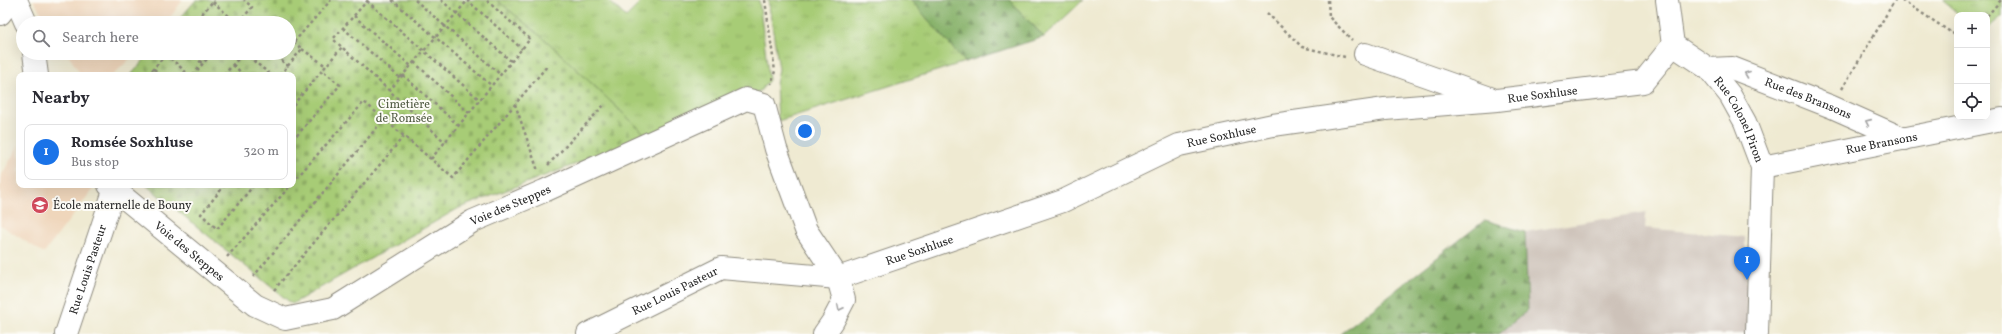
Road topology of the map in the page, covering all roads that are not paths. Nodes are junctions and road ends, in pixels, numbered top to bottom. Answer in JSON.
{"nodes":[{"id":1,"x":11,"y":0,"type":"edge"},
{"id":2,"x":16,"y":0,"type":"edge"},
{"id":3,"x":1667,"y":0,"type":"edge"},
{"id":4,"x":0,"y":14,"type":"edge"},
{"id":5,"x":23,"y":16,"type":"edge"},
{"id":6,"x":1673,"y":45,"type":"junction"},
{"id":7,"x":1365,"y":54,"type":"road end"},
{"id":8,"x":35,"y":60,"type":"edge"},
{"id":9,"x":1710,"y":69,"type":"junction"},
{"id":10,"x":37,"y":72,"type":"edge"},
{"id":11,"x":1497,"y":100,"type":"junction"},
{"id":12,"x":2002,"y":119,"type":"edge"},
{"id":13,"x":1904,"y":139,"type":"junction"},
{"id":14,"x":1762,"y":167,"type":"junction"},
{"id":15,"x":112,"y":188,"type":"edge"},
{"id":16,"x":838,"y":278,"type":"junction"},
{"id":17,"x":66,"y":334,"type":"edge"},
{"id":18,"x":588,"y":334,"type":"edge"},
{"id":19,"x":824,"y":334,"type":"edge"},
{"id":20,"x":1757,"y":334,"type":"edge"}],
"edges":[{"from":1,"to":4,"type":"street"},
{"from":2,"to":5,"type":"street"},
{"from":3,"to":6,"type":"street"},
{"from":6,"to":9,"type":"street","name":"Rue Colonel Piron"},
{"from":6,"to":11,"type":"street","name":"Rue Soxhluse"},
{"from":7,"to":11,"type":"street"},
{"from":8,"to":10,"type":"street"},
{"from":13,"to":9,"type":"street","name":"Rue des Bransons","one_way":true},
{"from":9,"to":14,"type":"street","name":"Rue Colonel Piron"},
{"from":11,"to":16,"type":"street","name":"Rue Soxhluse"},
{"from":12,"to":13,"type":"street","name":"Rue Bransons"},
{"from":13,"to":14,"type":"street","name":"Rue Bransons"},
{"from":14,"to":20,"type":"street","name":"Rue Colonel Piron"},
{"from":15,"to":16,"type":"street","name":"Voie des Steppes"},
{"from":15,"to":17,"type":"street","name":"Rue Louis Pasteur"},
{"from":16,"to":18,"type":"street","name":"Rue Louis Pasteur"},
{"from":16,"to":19,"type":"street","one_way":true}]}
